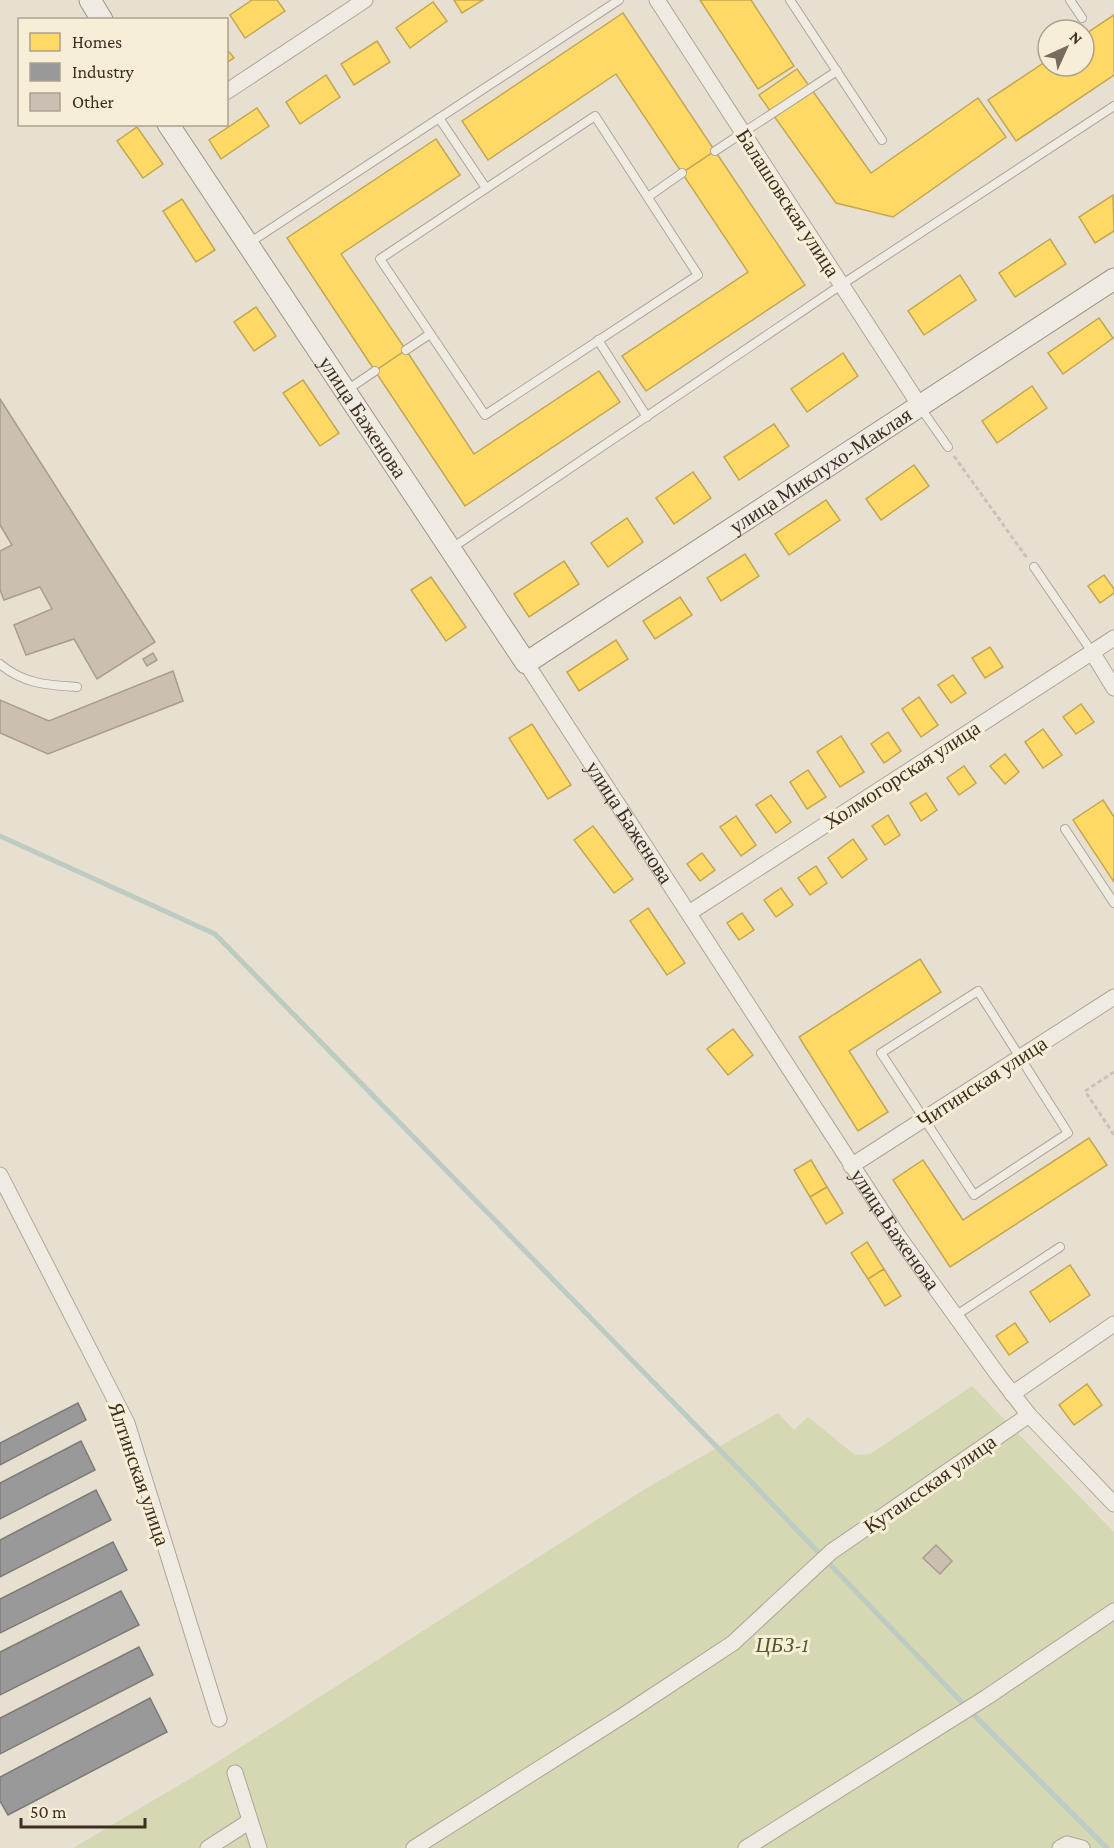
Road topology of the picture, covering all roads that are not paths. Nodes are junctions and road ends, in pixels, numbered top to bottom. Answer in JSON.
{"nodes":[{"id":1,"x":90,"y":0,"type":"edge"},
{"id":2,"x":365,"y":0,"type":"edge"},
{"id":3,"x":619,"y":0,"type":"edge"},
{"id":4,"x":657,"y":0,"type":"edge"},
{"id":5,"x":790,"y":0,"type":"edge"},
{"id":6,"x":1070,"y":0,"type":"edge"},
{"id":7,"x":101,"y":18,"type":"edge"},
{"id":8,"x":1082,"y":18,"type":"dead end"},
{"id":9,"x":837,"y":71,"type":"junction"},
{"id":10,"x":228,"y":91,"type":"edge"},
{"id":11,"x":1114,"y":106,"type":"edge"},
{"id":12,"x":439,"y":118,"type":"junction"},
{"id":13,"x":172,"y":126,"type":"edge"},
{"id":14,"x":742,"y":132,"type":"junction"},
{"id":15,"x":882,"y":140,"type":"dead end"},
{"id":16,"x":715,"y":151,"type":"dead end"},
{"id":17,"x":682,"y":173,"type":"dead end"},
{"id":18,"x":486,"y":188,"type":"junction"},
{"id":19,"x":648,"y":197,"type":"junction"},
{"id":20,"x":248,"y":244,"type":"junction"},
{"id":21,"x":1114,"y":279,"type":"edge"},
{"id":22,"x":842,"y":285,"type":"junction"},
{"id":23,"x":430,"y":334,"type":"junction"},
{"id":24,"x":598,"y":340,"type":"junction"},
{"id":25,"x":405,"y":351,"type":"dead end"},
{"id":26,"x":375,"y":371,"type":"dead end"},
{"id":27,"x":346,"y":391,"type":"junction"},
{"id":28,"x":920,"y":406,"type":"junction"},
{"id":29,"x":647,"y":417,"type":"junction"},
{"id":30,"x":948,"y":447,"type":"road end"},
{"id":31,"x":451,"y":549,"type":"junction"},
{"id":32,"x":1034,"y":567,"type":"road end"},
{"id":33,"x":1114,"y":638,"type":"edge"},
{"id":34,"x":1092,"y":652,"type":"junction"},
{"id":35,"x":526,"y":663,"type":"junction"},
{"id":36,"x":0,"y":664,"type":"edge"},
{"id":37,"x":77,"y":687,"type":"dead end"},
{"id":38,"x":1114,"y":688,"type":"edge"},
{"id":39,"x":1065,"y":829,"type":"dead end"},
{"id":40,"x":1114,"y":903,"type":"edge"},
{"id":41,"x":689,"y":913,"type":"junction"},
{"id":42,"x":1114,"y":998,"type":"edge"},
{"id":43,"x":1019,"y":1058,"type":"junction"},
{"id":44,"x":924,"y":1119,"type":"junction"},
{"id":45,"x":851,"y":1166,"type":"junction"},
{"id":46,"x":0,"y":1174,"type":"edge"},
{"id":47,"x":1060,"y":1247,"type":"dead end"},
{"id":48,"x":955,"y":1316,"type":"junction"},
{"id":49,"x":1114,"y":1324,"type":"edge"},
{"id":50,"x":1012,"y":1394,"type":"junction"},
{"id":51,"x":1029,"y":1415,"type":"junction"},
{"id":52,"x":1114,"y":1504,"type":"edge"},
{"id":53,"x":1114,"y":1611,"type":"edge"},
{"id":54,"x":219,"y":1719,"type":"dead end"},
{"id":55,"x":235,"y":1773,"type":"dead end"},
{"id":56,"x":250,"y":1821,"type":"junction"},
{"id":57,"x":208,"y":1848,"type":"edge"},
{"id":58,"x":259,"y":1848,"type":"edge"},
{"id":59,"x":414,"y":1848,"type":"edge"},
{"id":60,"x":746,"y":1848,"type":"edge"},
{"id":61,"x":1060,"y":1848,"type":"edge"},
{"id":62,"x":1082,"y":1848,"type":"edge"}],
"edges":[{"from":1,"to":7,"type":"street"},
{"from":2,"to":10,"type":"street"},
{"from":3,"to":12,"type":"lane"},
{"from":4,"to":14,"type":"street","name":"Балашовская улица"},
{"from":5,"to":9,"type":"lane"},
{"from":6,"to":8,"type":"lane"},
{"from":9,"to":14,"type":"lane"},
{"from":9,"to":15,"type":"lane"},
{"from":11,"to":22,"type":"lane"},
{"from":12,"to":18,"type":"lane"},
{"from":12,"to":20,"type":"lane"},
{"from":13,"to":20,"type":"street","name":"улица Баженова"},
{"from":14,"to":16,"type":"lane"},
{"from":14,"to":22,"type":"street","name":"Балашовская улица"},
{"from":17,"to":19,"type":"lane"},
{"from":18,"to":19,"type":"lane"},
{"from":18,"to":23,"type":"lane"},
{"from":19,"to":24,"type":"lane"},
{"from":20,"to":27,"type":"street","name":"улица Баженова"},
{"from":21,"to":28,"type":"street","name":"улица Миклухо-Маклая"},
{"from":22,"to":28,"type":"street","name":"Балашовская улица"},
{"from":22,"to":29,"type":"lane"},
{"from":23,"to":24,"type":"lane"},
{"from":23,"to":25,"type":"lane"},
{"from":24,"to":29,"type":"lane"},
{"from":26,"to":27,"type":"lane"},
{"from":27,"to":31,"type":"street","name":"улица Баженова"},
{"from":28,"to":30,"type":"lane"},
{"from":28,"to":35,"type":"street","name":"улица Миклухо-Маклая"},
{"from":29,"to":31,"type":"lane"},
{"from":31,"to":35,"type":"street","name":"улица Баженова"},
{"from":32,"to":34,"type":"lane"},
{"from":33,"to":34,"type":"street","name":"Холмогорская улица"},
{"from":34,"to":38,"type":"street"},
{"from":34,"to":41,"type":"street","name":"Холмогорская улица"},
{"from":35,"to":41,"type":"street","name":"улица Баженова"},
{"from":36,"to":37,"type":"lane"},
{"from":39,"to":40,"type":"lane"},
{"from":41,"to":45,"type":"street","name":"улица Баженова"},
{"from":42,"to":43,"type":"street","name":"Читинская улица"},
{"from":43,"to":44,"type":"street","name":"Читинская улица"},
{"from":43,"to":44,"type":"lane"},
{"from":43,"to":44,"type":"lane"},
{"from":44,"to":45,"type":"street","name":"Читинская улица"},
{"from":45,"to":48,"type":"street","name":"улица Баженова"},
{"from":46,"to":54,"type":"street","name":"Ялтинская улица"},
{"from":47,"to":48,"type":"lane"},
{"from":48,"to":50,"type":"street","name":"улица Баженова"},
{"from":49,"to":50,"type":"street"},
{"from":50,"to":51,"type":"street","name":"улица Баженова"},
{"from":51,"to":52,"type":"street","name":"улица Баженова"},
{"from":51,"to":59,"type":"street","name":"Кутаисская улица"},
{"from":53,"to":60,"type":"street"},
{"from":55,"to":56,"type":"street"},
{"from":56,"to":57,"type":"street"},
{"from":56,"to":58,"type":"street"},
{"from":61,"to":62,"type":"street"}]}
